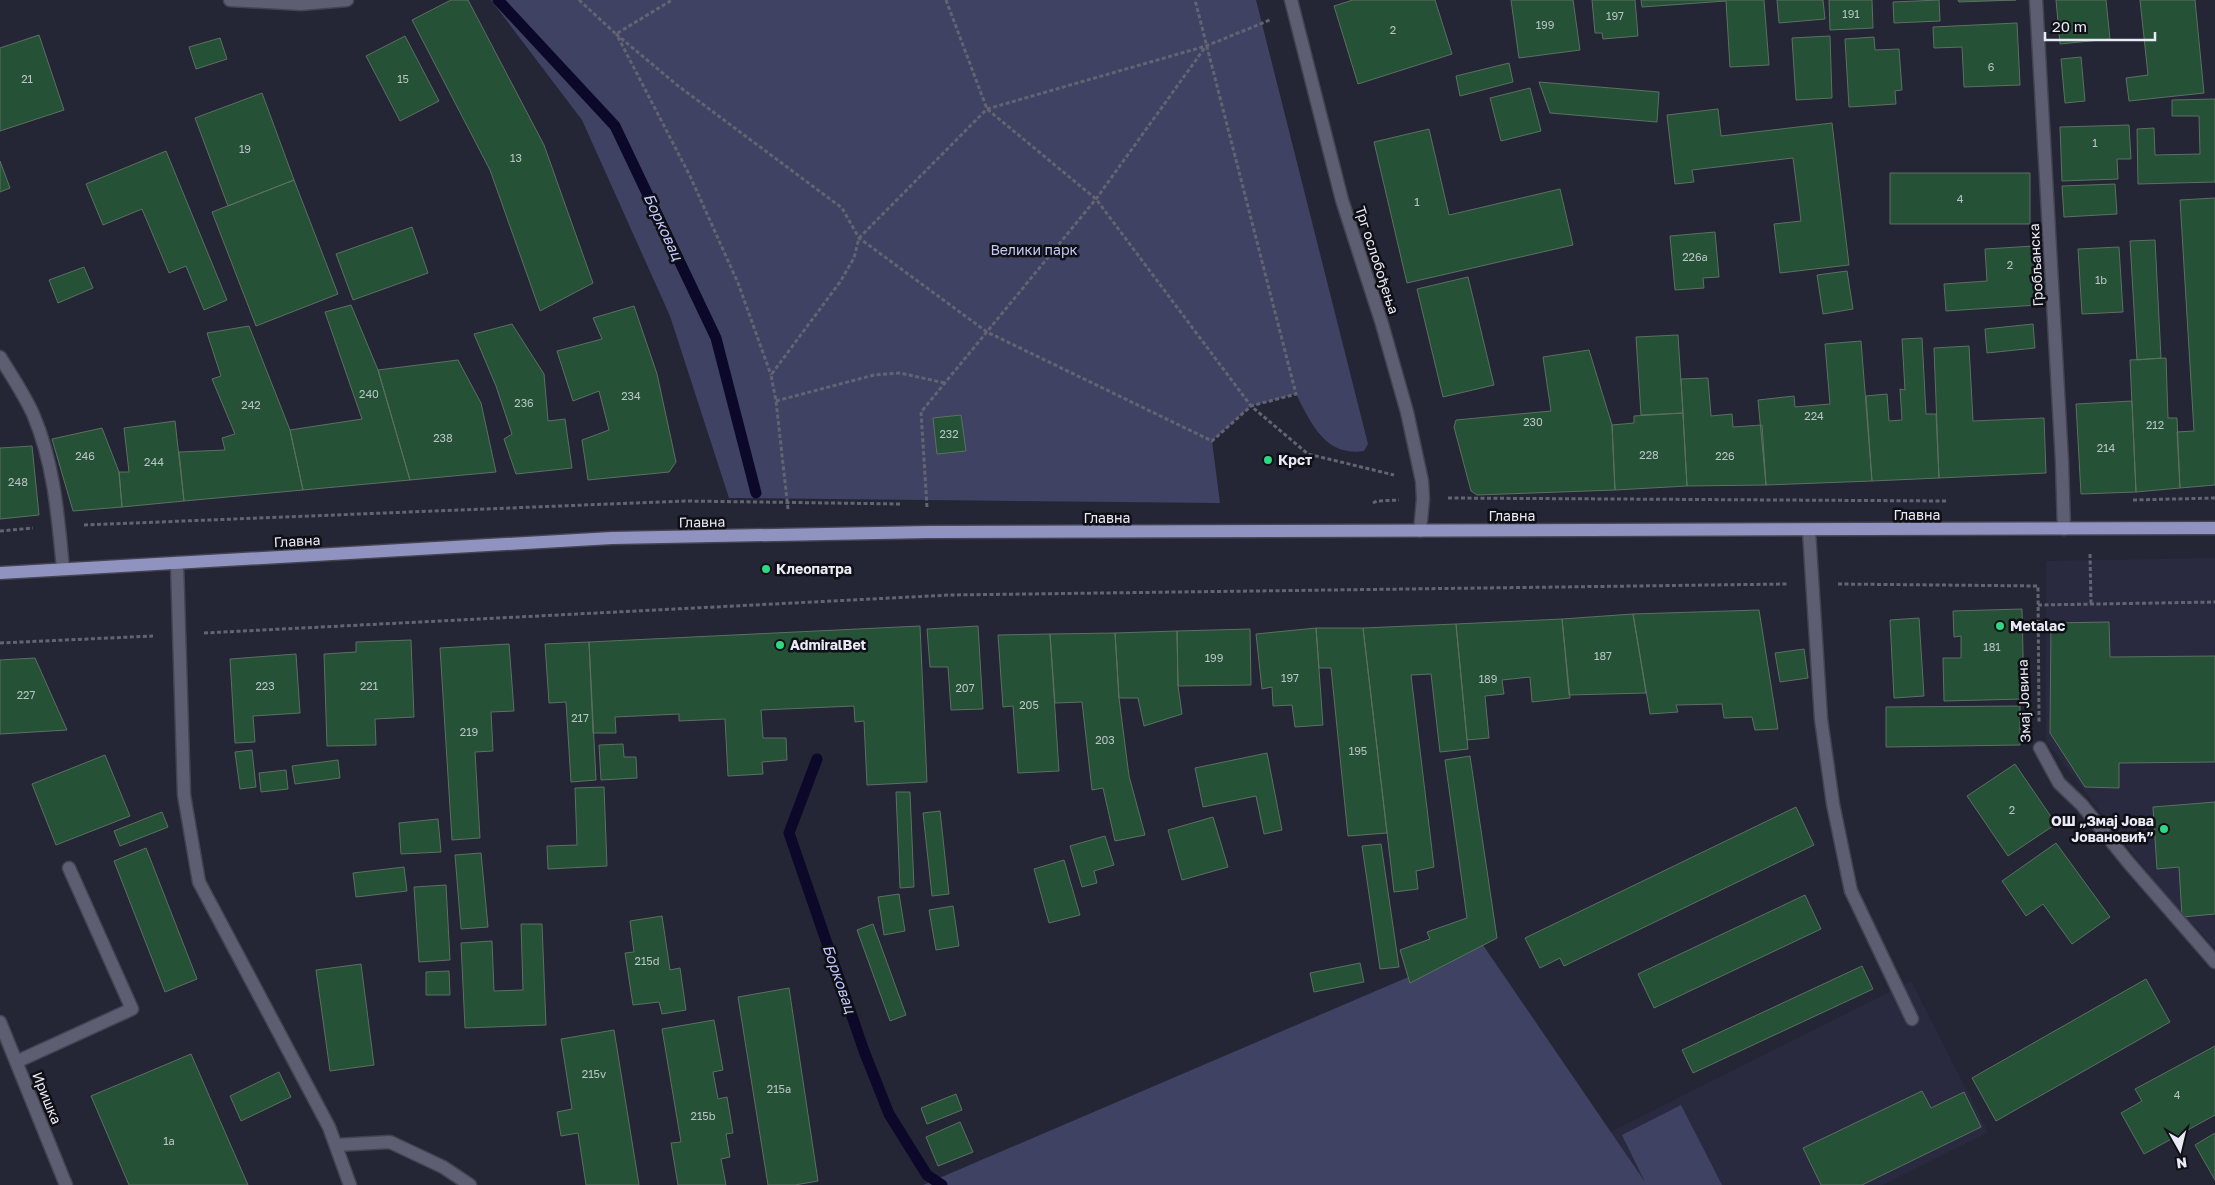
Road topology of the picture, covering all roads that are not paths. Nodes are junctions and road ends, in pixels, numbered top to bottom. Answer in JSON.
{"nodes":[{"id":1,"x":230,"y":0,"type":"edge"},
{"id":2,"x":347,"y":0,"type":"edge"},
{"id":3,"x":2036,"y":0,"type":"edge"},
{"id":4,"x":1292,"y":5,"type":"edge"},
{"id":5,"x":0,"y":356,"type":"edge"},
{"id":6,"x":2215,"y":528,"type":"edge"},
{"id":7,"x":2064,"y":529,"type":"junction"},
{"id":8,"x":1420,"y":531,"type":"junction"},
{"id":9,"x":1808,"y":531,"type":"junction"},
{"id":10,"x":177,"y":563,"type":"junction"},
{"id":11,"x":62,"y":569,"type":"junction"},
{"id":12,"x":0,"y":573,"type":"edge"},
{"id":13,"x":2040,"y":748,"type":"road end"},
{"id":14,"x":69,"y":868,"type":"dead end"},
{"id":15,"x":2215,"y":962,"type":"edge"},
{"id":16,"x":1912,"y":1019,"type":"dead end"},
{"id":17,"x":0,"y":1022,"type":"edge"},
{"id":18,"x":16,"y":1062,"type":"junction"},
{"id":19,"x":336,"y":1145,"type":"junction"},
{"id":20,"x":66,"y":1185,"type":"edge"},
{"id":21,"x":350,"y":1185,"type":"edge"},
{"id":22,"x":470,"y":1185,"type":"edge"}],
"edges":[{"from":1,"to":2,"type":"street"},
{"from":3,"to":7,"type":"street","name":"Гробљанска"},
{"from":4,"to":8,"type":"street","name":"Трг ослобођења"},
{"from":5,"to":11,"type":"street"},
{"from":6,"to":7,"type":"main road","name":"Главна"},
{"from":7,"to":9,"type":"main road","name":"Главна"},
{"from":8,"to":9,"type":"main road","name":"Главна"},
{"from":8,"to":10,"type":"main road","name":"Главна"},
{"from":9,"to":16,"type":"street"},
{"from":10,"to":11,"type":"main road","name":"Главна"},
{"from":10,"to":19,"type":"street"},
{"from":11,"to":12,"type":"main road","name":"Главна"},
{"from":13,"to":15,"type":"street","name":"Змај Јовина"},
{"from":14,"to":18,"type":"street"},
{"from":17,"to":18,"type":"street","name":"Иришка"},
{"from":18,"to":20,"type":"street","name":"Иришка"},
{"from":19,"to":21,"type":"street"},
{"from":19,"to":22,"type":"street"}]}
